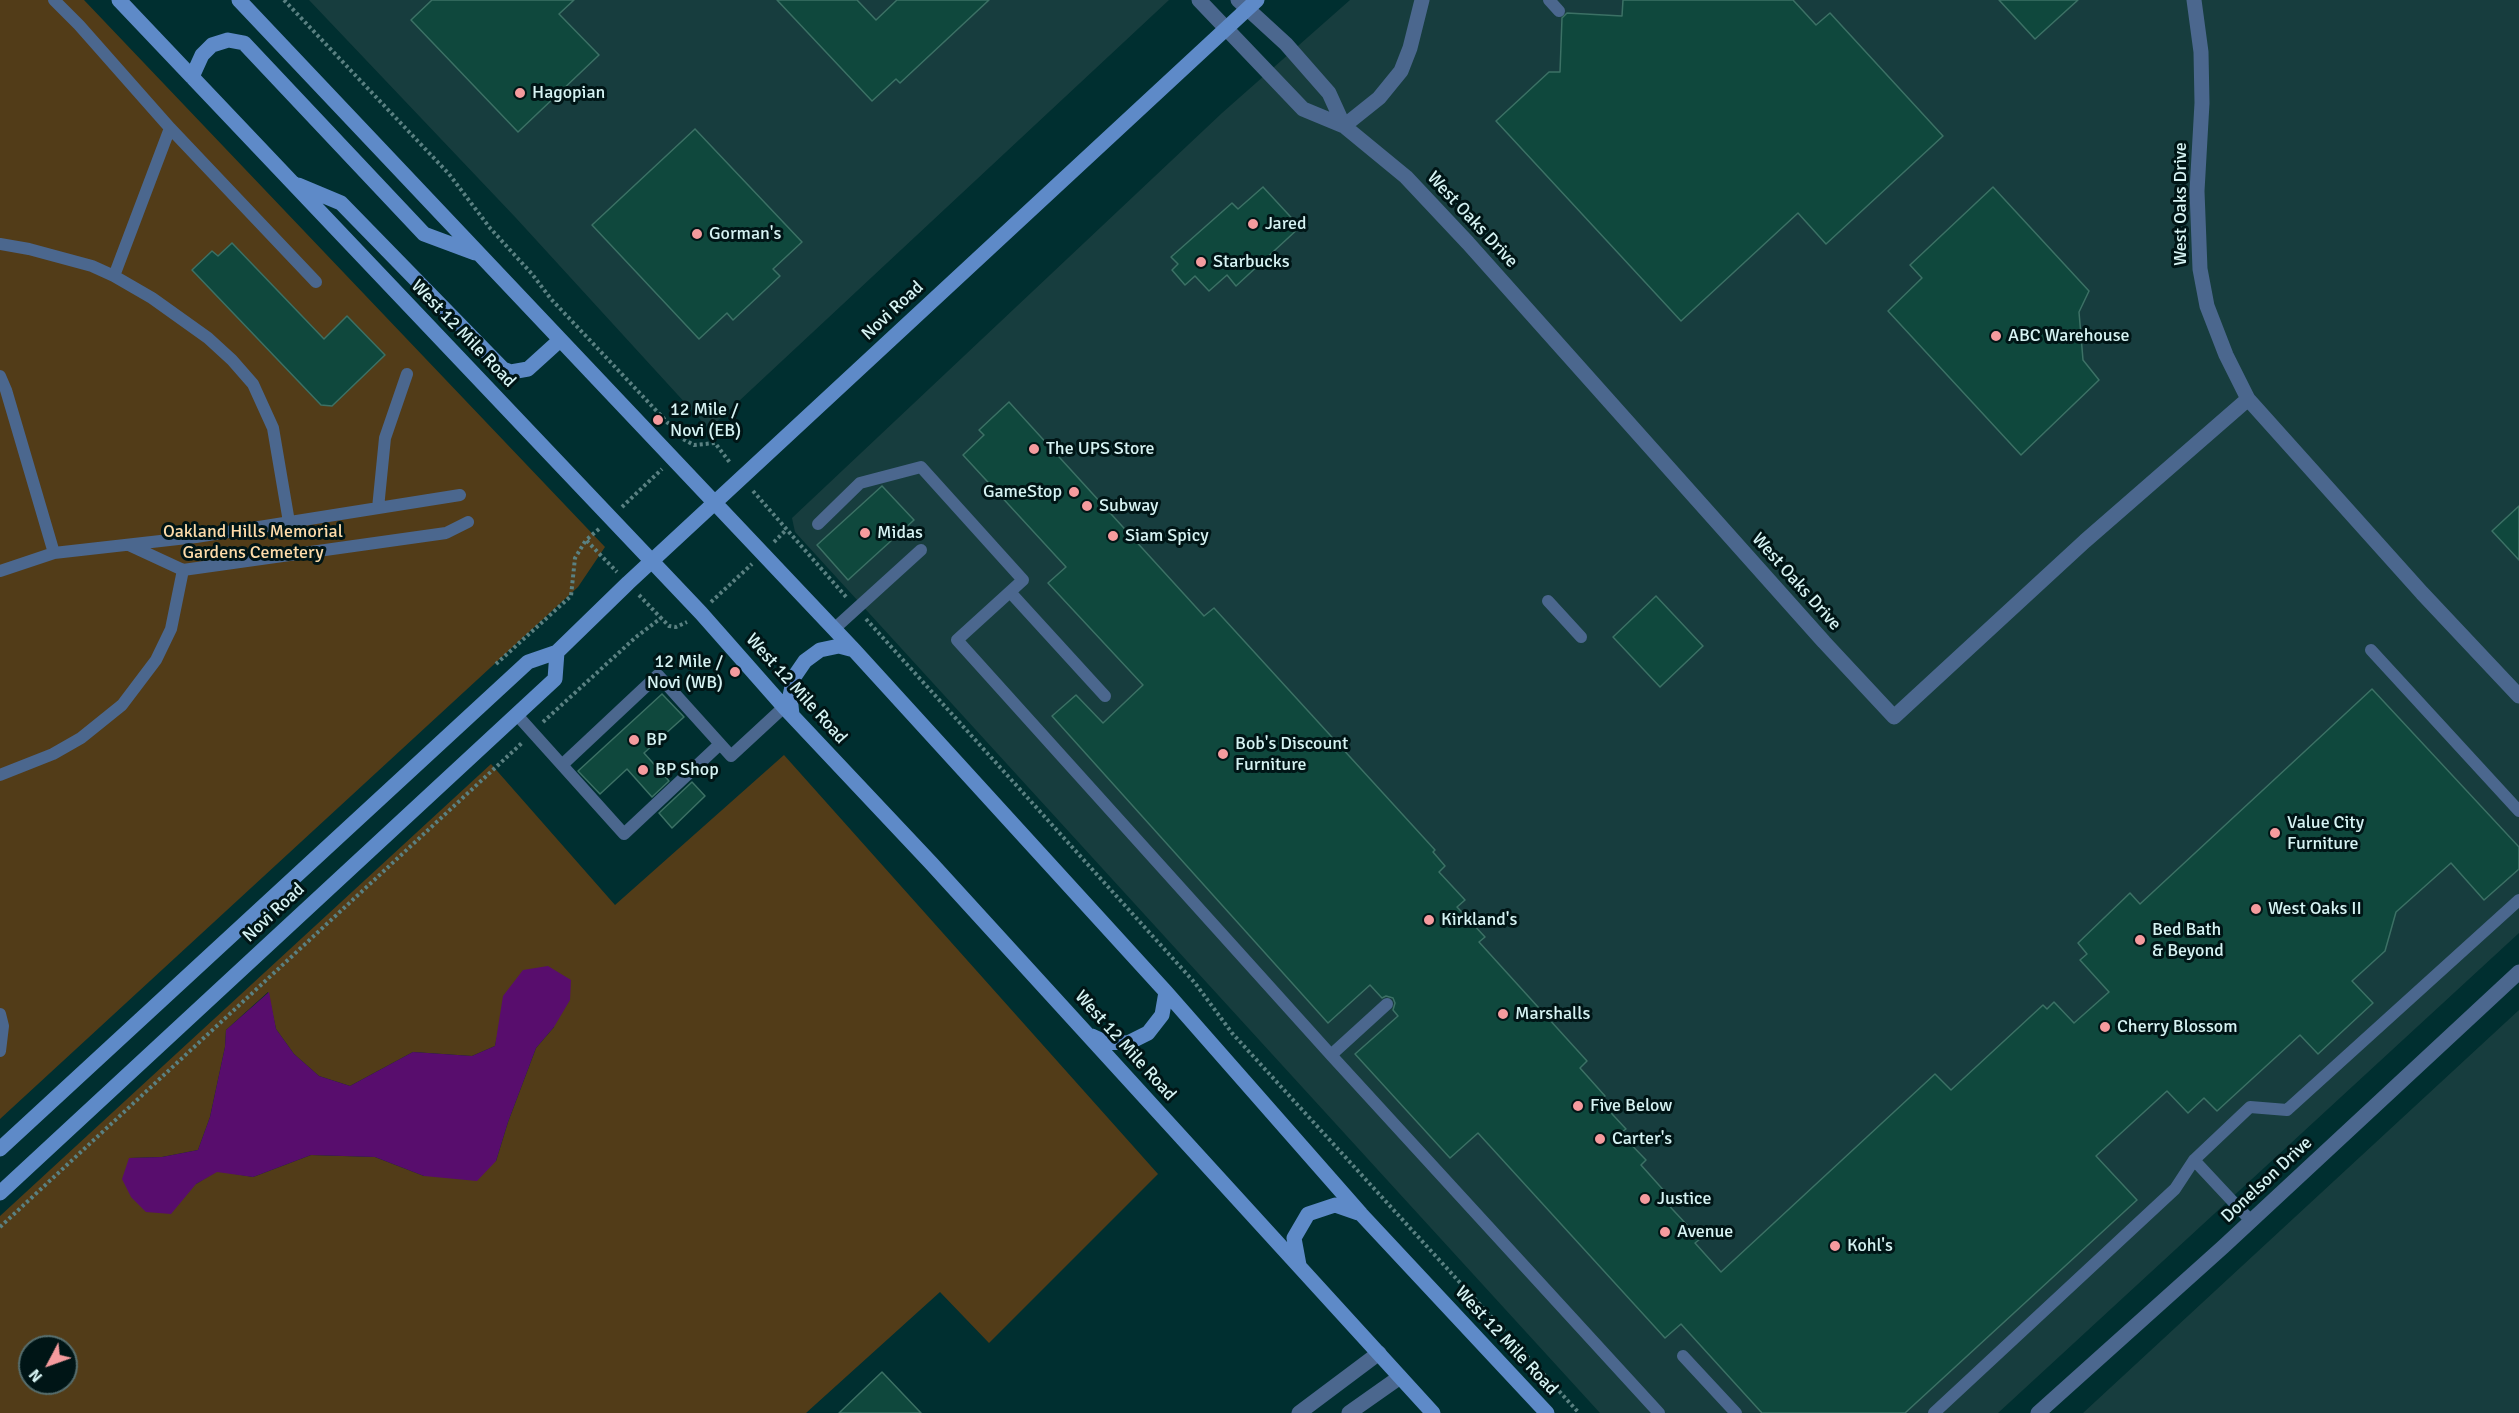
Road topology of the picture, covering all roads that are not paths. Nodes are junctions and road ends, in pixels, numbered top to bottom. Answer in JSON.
{"nodes":[{"id":1,"x":54,"y":0,"type":"edge"},
{"id":2,"x":119,"y":0,"type":"edge"},
{"id":3,"x":239,"y":0,"type":"edge"},
{"id":4,"x":1199,"y":0,"type":"edge"},
{"id":5,"x":1422,"y":0,"type":"edge"},
{"id":6,"x":1549,"y":0,"type":"edge"},
{"id":7,"x":2194,"y":0,"type":"edge"},
{"id":8,"x":1247,"y":3,"type":"edge"},
{"id":9,"x":1559,"y":11,"type":"dead end"},
{"id":10,"x":1226,"y":28,"type":"junction"},
{"id":11,"x":192,"y":77,"type":"junction"},
{"id":12,"x":1344,"y":126,"type":"junction"},
{"id":13,"x":170,"y":128,"type":"junction"},
{"id":14,"x":292,"y":183,"type":"junction"},
{"id":15,"x":0,"y":244,"type":"edge"},
{"id":16,"x":478,"y":254,"type":"junction"},
{"id":17,"x":114,"y":276,"type":"junction"},
{"id":18,"x":316,"y":282,"type":"dead end"},
{"id":19,"x":560,"y":340,"type":"junction"},
{"id":20,"x":407,"y":374,"type":"dead end"},
{"id":21,"x":0,"y":376,"type":"edge"},
{"id":22,"x":2248,"y":399,"type":"junction"},
{"id":23,"x":460,"y":495,"type":"dead end"},
{"id":24,"x":715,"y":505,"type":"junction"},
{"id":25,"x":378,"y":508,"type":"junction"},
{"id":26,"x":289,"y":522,"type":"junction"},
{"id":27,"x":468,"y":522,"type":"dead end"},
{"id":28,"x":818,"y":525,"type":"dead end"},
{"id":29,"x":129,"y":544,"type":"junction"},
{"id":30,"x":921,"y":550,"type":"dead end"},
{"id":31,"x":54,"y":552,"type":"junction"},
{"id":32,"x":652,"y":562,"type":"junction"},
{"id":33,"x":183,"y":570,"type":"junction"},
{"id":34,"x":0,"y":571,"type":"edge"},
{"id":35,"x":1010,"y":592,"type":"junction"},
{"id":36,"x":1548,"y":601,"type":"dead end"},
{"id":37,"x":834,"y":629,"type":"junction"},
{"id":38,"x":1581,"y":638,"type":"dead end"},
{"id":39,"x":854,"y":650,"type":"junction"},
{"id":40,"x":2371,"y":650,"type":"dead end"},
{"id":41,"x":557,"y":652,"type":"junction"},
{"id":42,"x":1106,"y":696,"type":"dead end"},
{"id":43,"x":2519,"y":696,"type":"edge"},
{"id":44,"x":788,"y":711,"type":"junction"},
{"id":45,"x":517,"y":715,"type":"junction"},
{"id":46,"x":720,"y":744,"type":"junction"},
{"id":47,"x":562,"y":765,"type":"junction"},
{"id":48,"x":0,"y":775,"type":"edge"},
{"id":49,"x":2519,"y":811,"type":"edge"},
{"id":50,"x":2519,"y":900,"type":"edge"},
{"id":51,"x":2519,"y":972,"type":"edge"},
{"id":52,"x":1166,"y":992,"type":"junction"},
{"id":53,"x":1387,"y":1004,"type":"dead end"},
{"id":54,"x":0,"y":1014,"type":"edge"},
{"id":55,"x":1085,"y":1031,"type":"junction"},
{"id":56,"x":0,"y":1051,"type":"edge"},
{"id":57,"x":1330,"y":1055,"type":"junction"},
{"id":58,"x":0,"y":1149,"type":"edge"},
{"id":59,"x":2194,"y":1160,"type":"junction"},
{"id":60,"x":0,"y":1193,"type":"edge"},
{"id":61,"x":1361,"y":1215,"type":"junction"},
{"id":62,"x":2251,"y":1221,"type":"junction"},
{"id":63,"x":1299,"y":1266,"type":"junction"},
{"id":64,"x":1379,"y":1353,"type":"junction"},
{"id":65,"x":1683,"y":1356,"type":"dead end"},
{"id":66,"x":1400,"y":1377,"type":"junction"},
{"id":67,"x":1299,"y":1413,"type":"edge"},
{"id":68,"x":1349,"y":1413,"type":"edge"},
{"id":69,"x":1433,"y":1413,"type":"edge"},
{"id":70,"x":1547,"y":1413,"type":"edge"},
{"id":71,"x":1659,"y":1413,"type":"edge"},
{"id":72,"x":1737,"y":1413,"type":"edge"},
{"id":73,"x":1934,"y":1413,"type":"edge"},
{"id":74,"x":2038,"y":1413,"type":"edge"}],
"edges":[{"from":1,"to":13,"type":"lane"},
{"from":2,"to":11,"type":"main road","name":"West 12 Mile Road"},
{"from":3,"to":16,"type":"main road","name":"West 12 Mile Road"},
{"from":4,"to":10,"type":"street","name":"West Oaks Drive"},
{"from":5,"to":12,"type":"street"},
{"from":6,"to":9,"type":"lane"},
{"from":7,"to":22,"type":"street","name":"West Oaks Drive"},
{"from":8,"to":10,"type":"main road","name":"Novi Road"},
{"from":8,"to":12,"type":"street","name":"West Oaks Drive"},
{"from":10,"to":12,"type":"street","name":"West Oaks Drive"},
{"from":10,"to":24,"type":"main road","name":"Novi Road"},
{"from":11,"to":14,"type":"main road","name":"West 12 Mile Road"},
{"from":11,"to":16,"type":"main road"},
{"from":12,"to":22,"type":"street","name":"West Oaks Drive"},
{"from":13,"to":17,"type":"lane"},
{"from":13,"to":18,"type":"lane"},
{"from":14,"to":19,"type":"main road"},
{"from":14,"to":32,"type":"main road","name":"West 12 Mile Road"},
{"from":15,"to":17,"type":"lane"},
{"from":16,"to":19,"type":"main road","name":"West 12 Mile Road"},
{"from":17,"to":26,"type":"lane"},
{"from":19,"to":24,"type":"main road","name":"West 12 Mile Road"},
{"from":20,"to":25,"type":"lane"},
{"from":21,"to":31,"type":"lane"},
{"from":22,"to":43,"type":"street","name":"West Oaks Drive"},
{"from":23,"to":25,"type":"lane"},
{"from":24,"to":32,"type":"main road","name":"Novi Road"},
{"from":24,"to":37,"type":"main road","name":"West 12 Mile Road"},
{"from":25,"to":26,"type":"lane"},
{"from":26,"to":29,"type":"lane"},
{"from":27,"to":33,"type":"lane"},
{"from":28,"to":35,"type":"lane"},
{"from":29,"to":31,"type":"lane"},
{"from":29,"to":33,"type":"lane"},
{"from":30,"to":37,"type":"lane"},
{"from":31,"to":34,"type":"lane"},
{"from":32,"to":41,"type":"main road","name":"Novi Road"},
{"from":32,"to":44,"type":"main road","name":"West 12 Mile Road"},
{"from":33,"to":48,"type":"lane"},
{"from":35,"to":42,"type":"lane"},
{"from":35,"to":57,"type":"lane"},
{"from":36,"to":38,"type":"lane"},
{"from":37,"to":39,"type":"main road","name":"West 12 Mile Road"},
{"from":39,"to":44,"type":"main road"},
{"from":39,"to":52,"type":"main road","name":"West 12 Mile Road"},
{"from":40,"to":49,"type":"lane"},
{"from":41,"to":45,"type":"main road","name":"Novi Road"},
{"from":41,"to":58,"type":"main road","name":"Novi Road"},
{"from":44,"to":46,"type":"lane"},
{"from":44,"to":55,"type":"main road","name":"West 12 Mile Road"},
{"from":45,"to":47,"type":"lane"},
{"from":45,"to":60,"type":"main road","name":"Novi Road"},
{"from":46,"to":47,"type":"lane"},
{"from":46,"to":47,"type":"lane"},
{"from":50,"to":59,"type":"lane"},
{"from":51,"to":62,"type":"street","name":"Donelson Drive"},
{"from":52,"to":55,"type":"main road"},
{"from":52,"to":61,"type":"main road","name":"West 12 Mile Road"},
{"from":53,"to":57,"type":"lane"},
{"from":54,"to":56,"type":"lane"},
{"from":55,"to":63,"type":"main road","name":"West 12 Mile Road"},
{"from":57,"to":71,"type":"lane"},
{"from":59,"to":62,"type":"lane"},
{"from":59,"to":73,"type":"lane"},
{"from":61,"to":63,"type":"main road"},
{"from":61,"to":70,"type":"main road","name":"West 12 Mile Road"},
{"from":62,"to":74,"type":"street","name":"Donelson Drive"},
{"from":63,"to":64,"type":"main road","name":"West 12 Mile Road"},
{"from":64,"to":66,"type":"main road","name":"West 12 Mile Road"},
{"from":64,"to":67,"type":"street"},
{"from":65,"to":72,"type":"lane"},
{"from":66,"to":68,"type":"street"},
{"from":66,"to":69,"type":"main road","name":"West 12 Mile Road"}]}
